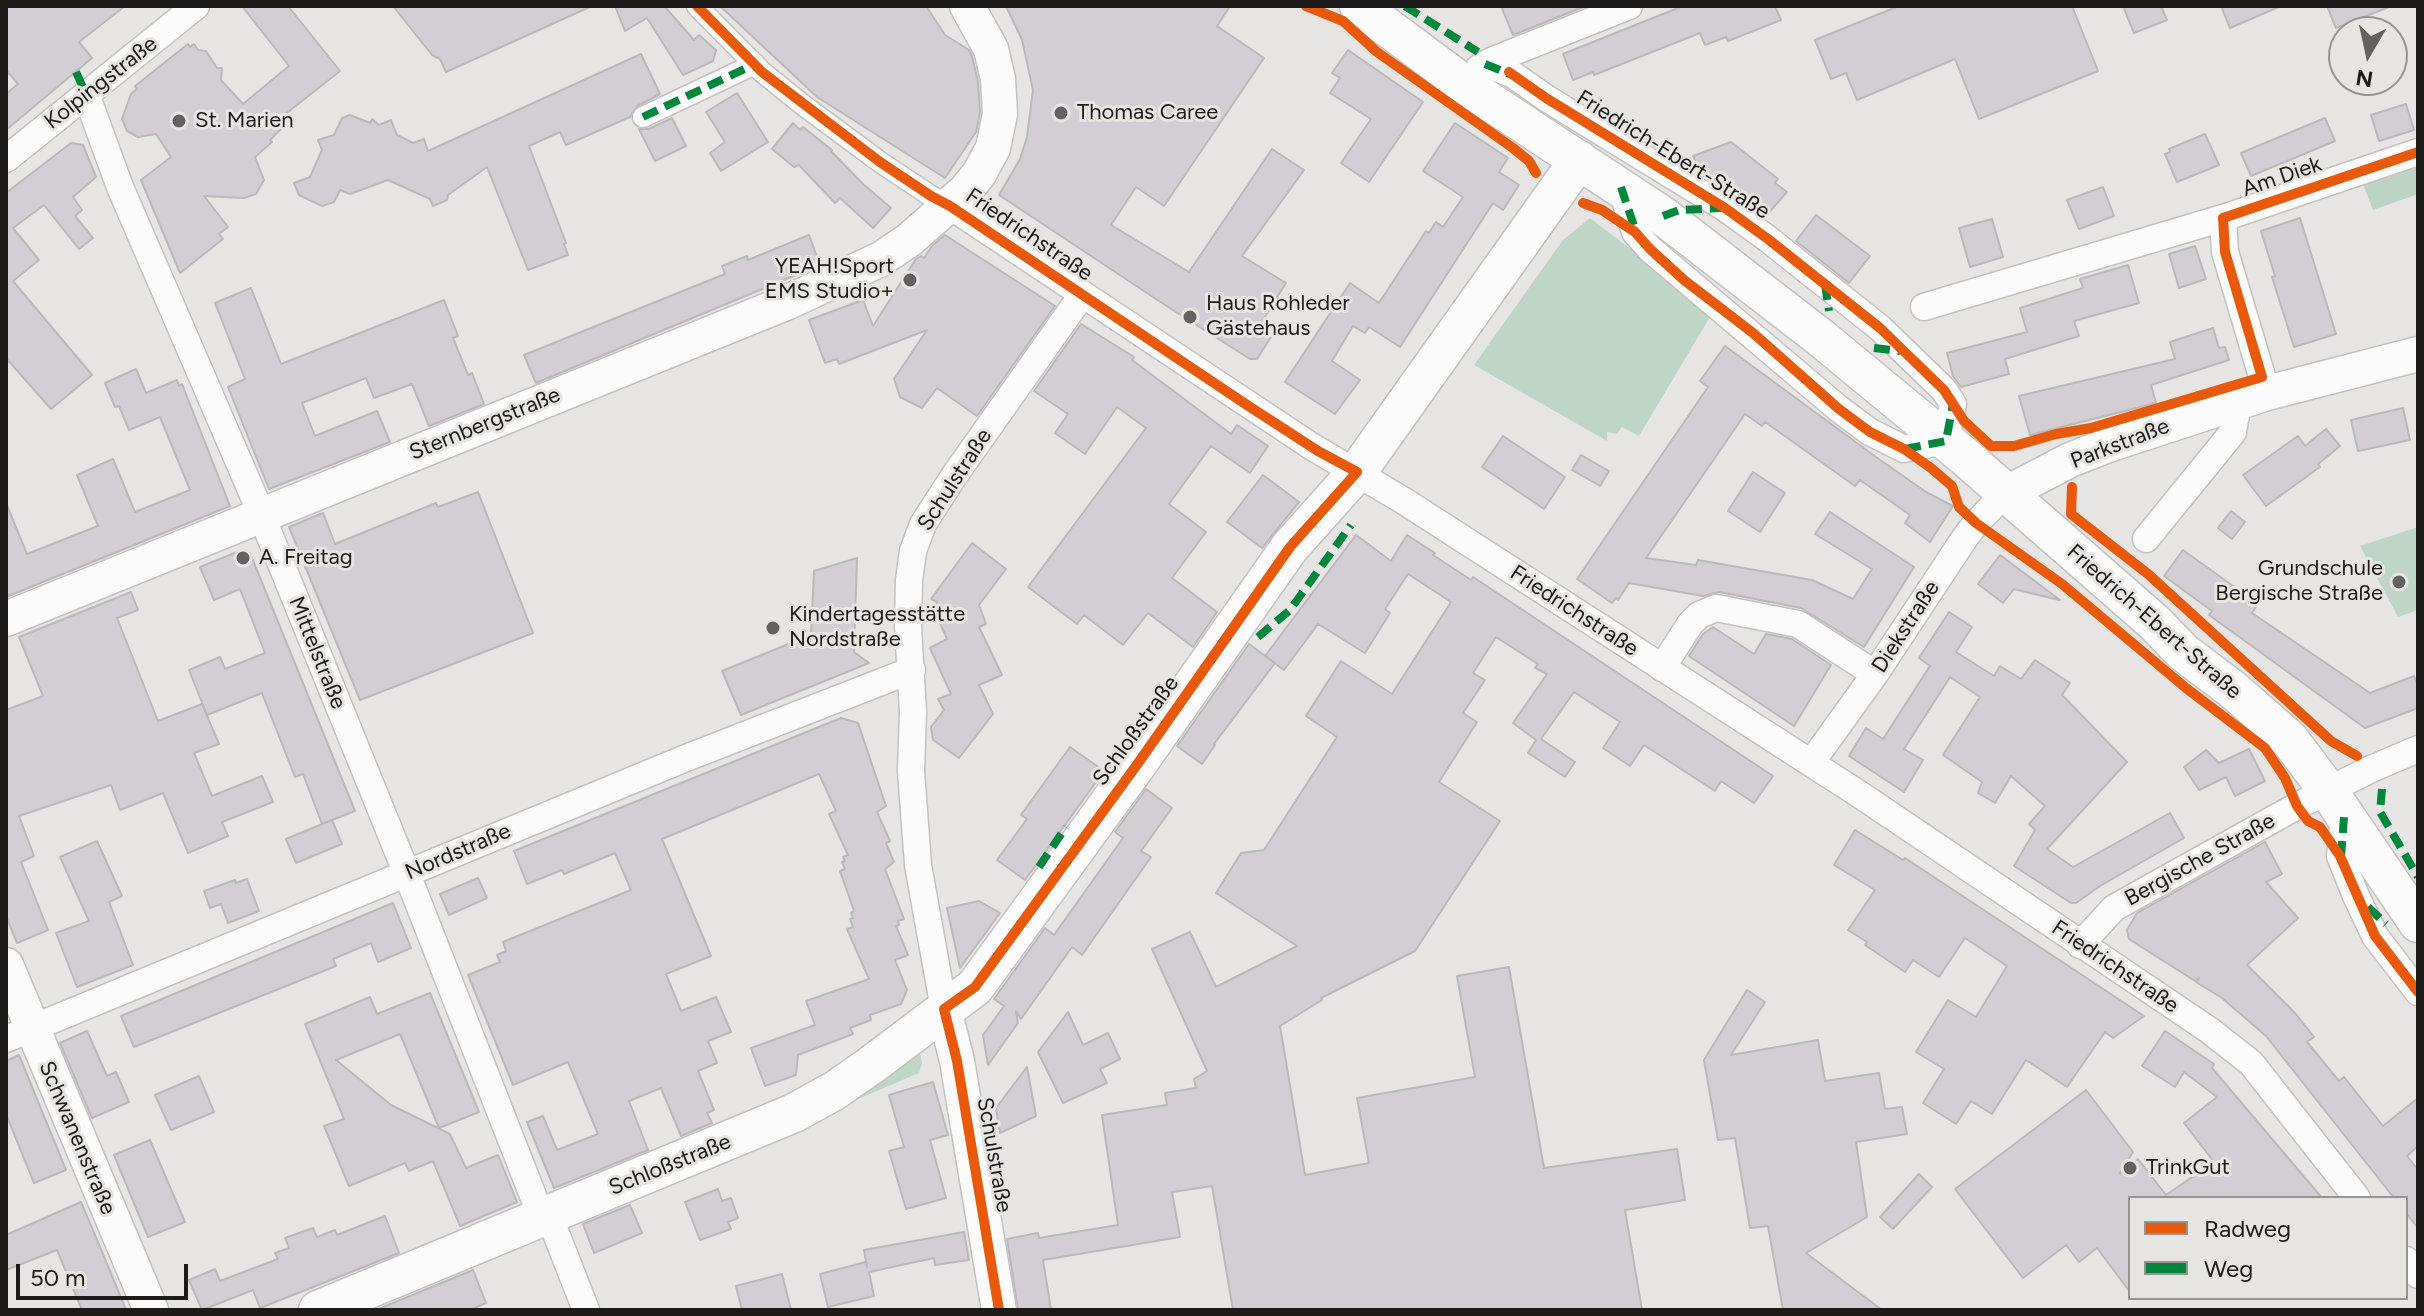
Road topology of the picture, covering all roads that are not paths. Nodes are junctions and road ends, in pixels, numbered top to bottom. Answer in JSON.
{"nodes":[{"id":1,"x":196,"y":6,"type":"edge"},
{"id":2,"x":697,"y":6,"type":"edge"},
{"id":3,"x":967,"y":6,"type":"edge"},
{"id":4,"x":1359,"y":6,"type":"edge"},
{"id":5,"x":1629,"y":6,"type":"edge"},
{"id":6,"x":755,"y":64,"type":"junction"},
{"id":7,"x":1472,"y":73,"type":"junction"},
{"id":8,"x":86,"y":94,"type":"junction"},
{"id":9,"x":643,"y":117,"type":"dead end"},
{"id":10,"x":2418,"y":152,"type":"edge"},
{"id":11,"x":6,"y":159,"type":"edge"},
{"id":12,"x":1579,"y":160,"type":"junction"},
{"id":13,"x":1621,"y":187,"type":"junction"},
{"id":14,"x":950,"y":206,"type":"junction"},
{"id":15,"x":1725,"y":208,"type":"junction"},
{"id":16,"x":1663,"y":216,"type":"junction"},
{"id":17,"x":2223,"y":218,"type":"junction"},
{"id":18,"x":1082,"y":295,"type":"junction"},
{"id":19,"x":1924,"y":307,"type":"dead end"},
{"id":20,"x":2418,"y":354,"type":"edge"},
{"id":21,"x":2253,"y":398,"type":"junction"},
{"id":22,"x":1946,"y":441,"type":"junction"},
{"id":23,"x":1357,"y":472,"type":"junction"},
{"id":24,"x":2005,"y":494,"type":"junction"},
{"id":25,"x":261,"y":515,"type":"junction"},
{"id":26,"x":2146,"y":539,"type":"dead end"},
{"id":27,"x":6,"y":619,"type":"edge"},
{"id":28,"x":1662,"y":668,"type":"junction"},
{"id":29,"x":912,"y":670,"type":"junction"},
{"id":30,"x":1875,"y":674,"type":"junction"},
{"id":31,"x":2418,"y":749,"type":"edge"},
{"id":32,"x":1811,"y":763,"type":"junction"},
{"id":33,"x":2336,"y":805,"type":"junction"},
{"id":34,"x":407,"y":874,"type":"junction"},
{"id":35,"x":2418,"y":923,"type":"edge"},
{"id":36,"x":2080,"y":945,"type":"junction"},
{"id":37,"x":6,"y":965,"type":"edge"},
{"id":38,"x":2418,"y":992,"type":"edge"},
{"id":39,"x":944,"y":1009,"type":"junction"},
{"id":40,"x":19,"y":1034,"type":"edge"},
{"id":41,"x":2355,"y":1196,"type":"edge"},
{"id":42,"x":544,"y":1214,"type":"junction"},
{"id":43,"x":151,"y":1310,"type":"edge"},
{"id":44,"x":319,"y":1310,"type":"edge"},
{"id":45,"x":586,"y":1310,"type":"edge"},
{"id":46,"x":999,"y":1310,"type":"edge"}],
"edges":[{"from":1,"to":8,"type":"street","name":"Kolpingstraße"},
{"from":2,"to":6,"type":"street","name":"Friedrichstraße"},
{"from":3,"to":14,"type":"street","name":"Sternbergstraße"},
{"from":4,"to":7,"type":"main road","name":"Friedrich-Ebert-Straße"},
{"from":5,"to":7,"type":"street"},
{"from":6,"to":9,"type":"street"},
{"from":6,"to":14,"type":"street","name":"Friedrichstraße"},
{"from":7,"to":12,"type":"main road","name":"Friedrich-Ebert-Straße"},
{"from":7,"to":15,"type":"street","name":"Friedrich-Ebert-Straße"},
{"from":8,"to":11,"type":"street","name":"Kolpingstraße"},
{"from":8,"to":25,"type":"street","name":"Mittelstraße"},
{"from":10,"to":17,"type":"street","name":"Am Diek"},
{"from":12,"to":13,"type":"main road","name":"Friedrich-Ebert-Straße"},
{"from":12,"to":23,"type":"main road","name":"Schloßstraße"},
{"from":13,"to":16,"type":"main road","name":"Friedrich-Ebert-Straße"},
{"from":13,"to":22,"type":"street"},
{"from":14,"to":18,"type":"street","name":"Friedrichstraße"},
{"from":14,"to":25,"type":"street","name":"Sternbergstraße"},
{"from":15,"to":16,"type":"street","name":"Friedrich-Ebert-Straße"},
{"from":15,"to":22,"type":"street","name":"Friedrich-Ebert-Straße"},
{"from":16,"to":22,"type":"main road","name":"Friedrich-Ebert-Straße"},
{"from":17,"to":19,"type":"street","name":"Am Diek"},
{"from":17,"to":21,"type":"street","name":"Am Diek"},
{"from":18,"to":23,"type":"street","name":"Friedrichstraße"},
{"from":18,"to":29,"type":"street","name":"Schulstraße"},
{"from":20,"to":21,"type":"street","name":"Parkstraße"},
{"from":21,"to":24,"type":"street","name":"Parkstraße"},
{"from":21,"to":26,"type":"street"},
{"from":22,"to":24,"type":"main road","name":"Friedrich-Ebert-Straße"},
{"from":23,"to":28,"type":"street","name":"Friedrichstraße"},
{"from":23,"to":39,"type":"main road","name":"Schloßstraße"},
{"from":24,"to":30,"type":"street","name":"Diekstraße"},
{"from":24,"to":33,"type":"main road","name":"Friedrich-Ebert-Straße"},
{"from":25,"to":27,"type":"street","name":"Sternbergstraße"},
{"from":25,"to":34,"type":"street","name":"Mittelstraße"},
{"from":28,"to":30,"type":"street"},
{"from":28,"to":32,"type":"street","name":"Friedrichstraße"},
{"from":29,"to":34,"type":"street","name":"Nordstraße"},
{"from":29,"to":39,"type":"street","name":"Schulstraße"},
{"from":30,"to":32,"type":"street","name":"Diekstraße"},
{"from":31,"to":33,"type":"street","name":"Bergische Straße"},
{"from":32,"to":36,"type":"street","name":"Friedrichstraße"},
{"from":33,"to":35,"type":"main road","name":"Friedrich-Ebert-Straße"},
{"from":33,"to":36,"type":"street","name":"Bergische Straße"},
{"from":33,"to":38,"type":"street"},
{"from":34,"to":40,"type":"street","name":"Nordstraße"},
{"from":34,"to":42,"type":"street","name":"Mittelstraße"},
{"from":36,"to":41,"type":"street","name":"Friedrichstraße"},
{"from":37,"to":40,"type":"street","name":"Schwanenstraße"},
{"from":39,"to":42,"type":"main road","name":"Schloßstraße"},
{"from":39,"to":46,"type":"street","name":"Schulstraße"},
{"from":40,"to":43,"type":"street","name":"Schwanenstraße"},
{"from":42,"to":44,"type":"main road","name":"Schloßstraße"},
{"from":42,"to":45,"type":"street"}]}
